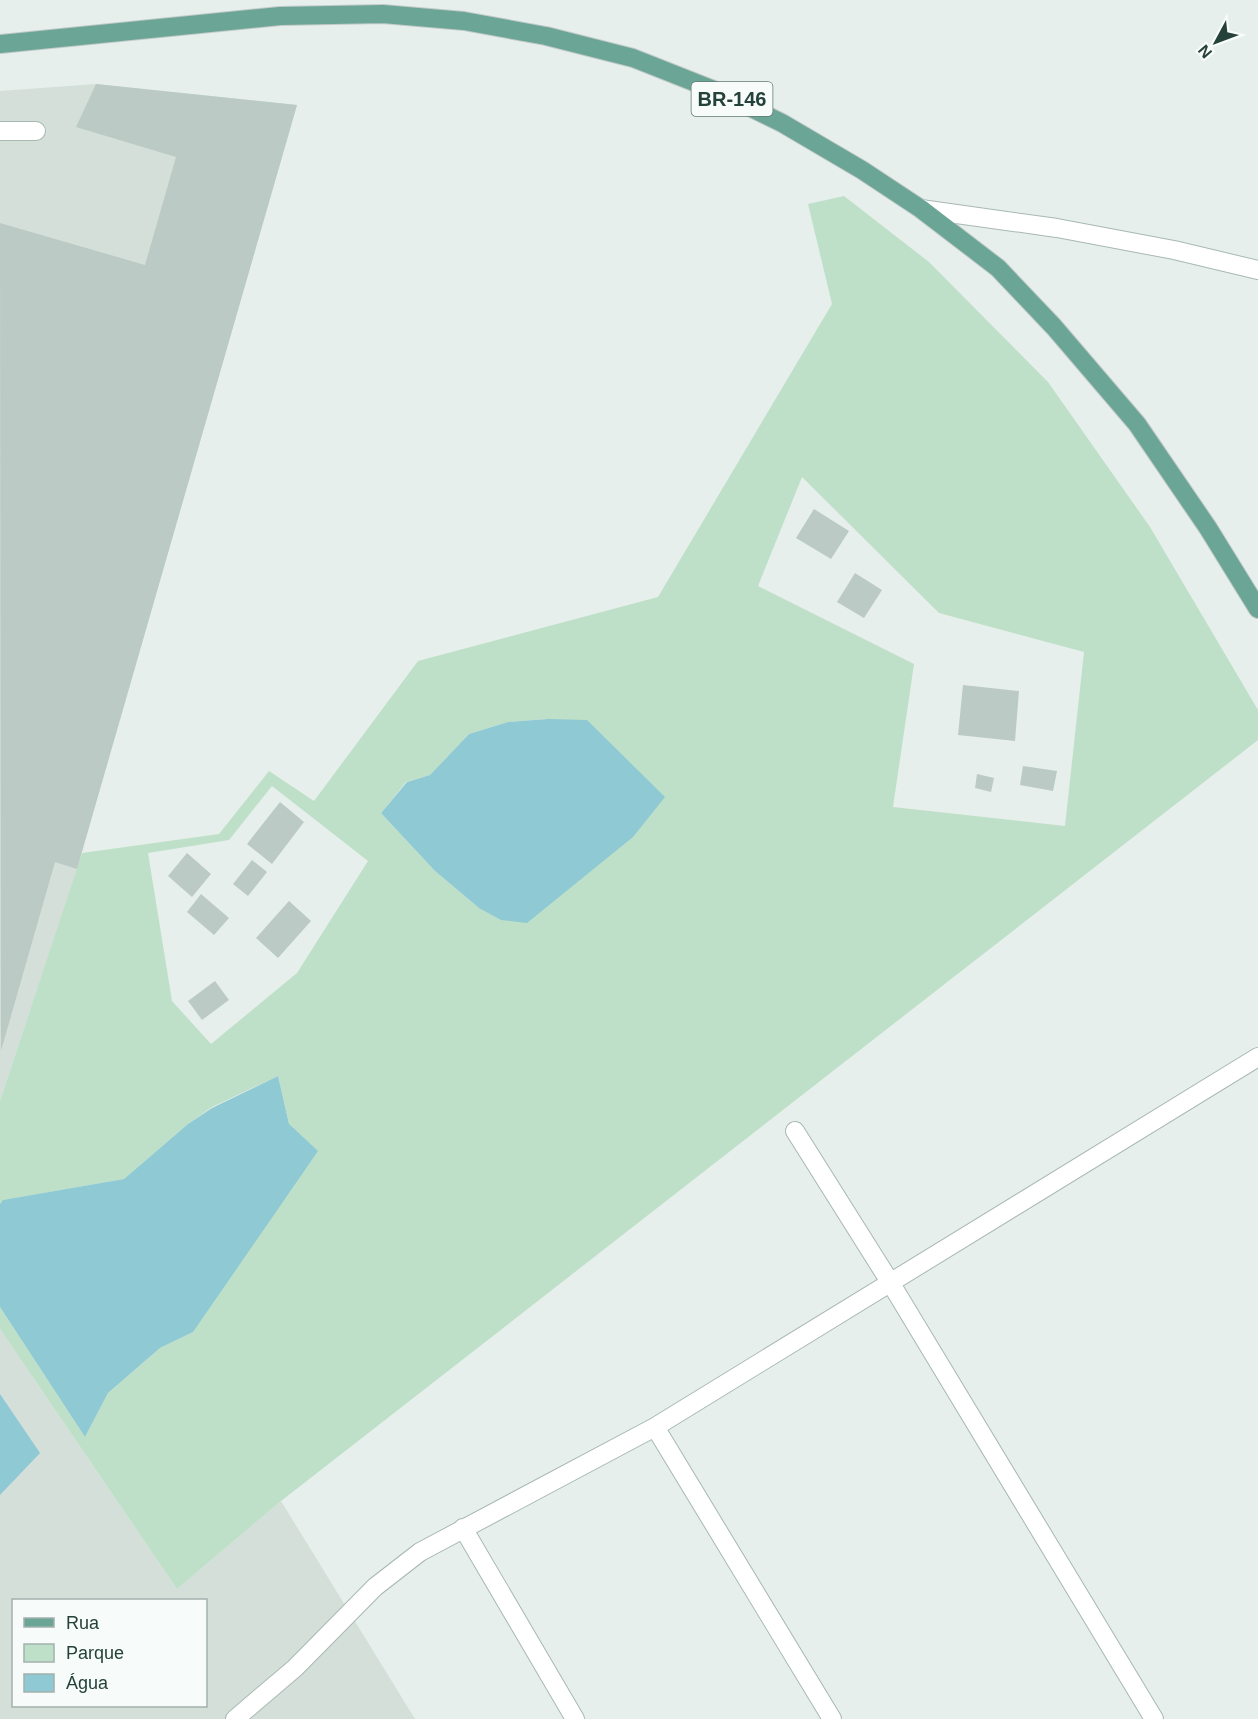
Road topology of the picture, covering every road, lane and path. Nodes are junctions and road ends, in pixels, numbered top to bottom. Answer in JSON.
{"nodes":[{"id":1,"x":0,"y":44,"type":"edge"},
{"id":2,"x":0,"y":130,"type":"edge"},
{"id":3,"x":36,"y":131,"type":"dead end"},
{"id":4,"x":921,"y":209,"type":"junction"},
{"id":5,"x":1258,"y":270,"type":"edge"},
{"id":6,"x":1258,"y":609,"type":"edge"},
{"id":7,"x":1258,"y":1057,"type":"edge"},
{"id":8,"x":795,"y":1131,"type":"dead end"},
{"id":9,"x":890,"y":1282,"type":"junction"},
{"id":10,"x":655,"y":1427,"type":"junction"},
{"id":11,"x":463,"y":1528,"type":"junction"},
{"id":12,"x":235,"y":1719,"type":"edge"},
{"id":13,"x":575,"y":1719,"type":"edge"},
{"id":14,"x":832,"y":1719,"type":"edge"},
{"id":15,"x":1154,"y":1719,"type":"edge"}],
"edges":[{"from":1,"to":4,"type":"main road","number":"BR-146"},
{"from":2,"to":3,"type":"street"},
{"from":4,"to":5,"type":"street"},
{"from":4,"to":6,"type":"main road","number":"BR-146"},
{"from":7,"to":9,"type":"street"},
{"from":8,"to":9,"type":"street"},
{"from":9,"to":10,"type":"street"},
{"from":9,"to":15,"type":"street"},
{"from":10,"to":11,"type":"street"},
{"from":10,"to":14,"type":"street"},
{"from":11,"to":12,"type":"street"},
{"from":11,"to":13,"type":"street"}]}
